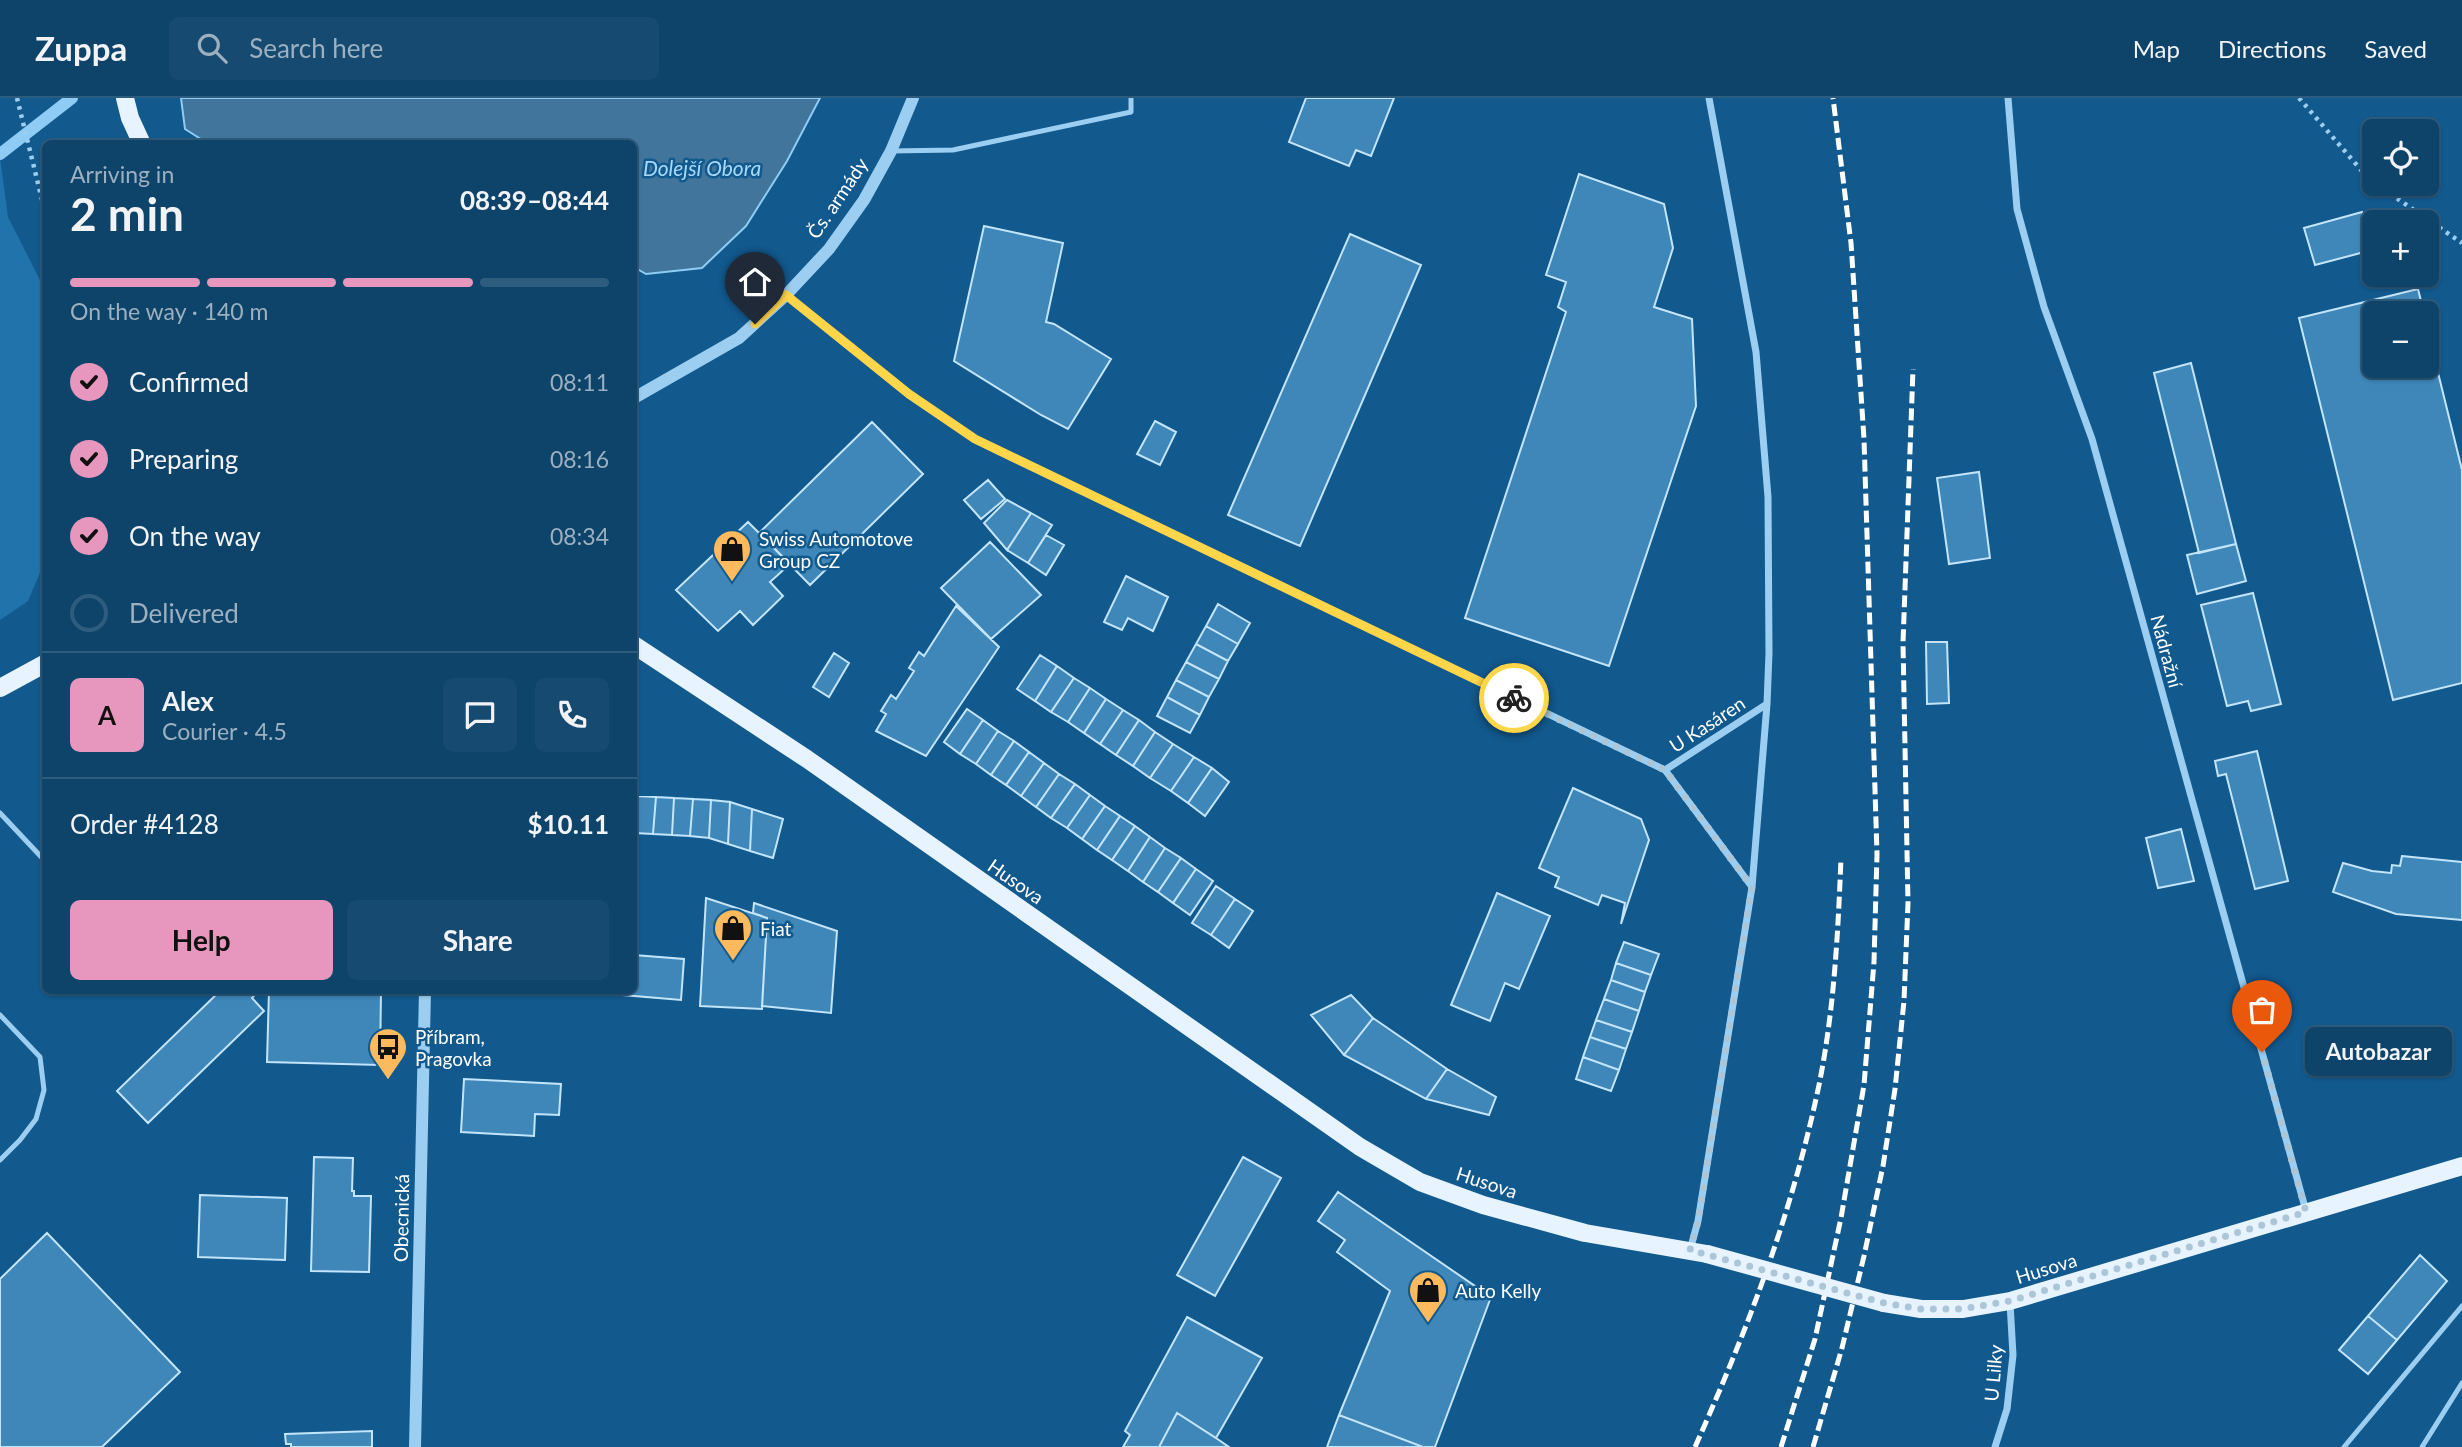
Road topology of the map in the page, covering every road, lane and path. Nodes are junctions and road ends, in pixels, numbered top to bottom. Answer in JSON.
{"nodes":[{"id":1,"x":125,"y":98,"type":"edge"},
{"id":2,"x":913,"y":98,"type":"edge"},
{"id":3,"x":1131,"y":98,"type":"edge"},
{"id":4,"x":1709,"y":98,"type":"edge"},
{"id":5,"x":2008,"y":98,"type":"edge"},
{"id":6,"x":2300,"y":98,"type":"edge"},
{"id":7,"x":18,"y":101,"type":"edge"},
{"id":8,"x":140,"y":140,"type":"edge"},
{"id":9,"x":891,"y":150,"type":"junction"},
{"id":10,"x":2362,"y":171,"type":"edge"},
{"id":11,"x":2395,"y":196,"type":"edge"},
{"id":12,"x":42,"y":200,"type":"edge"},
{"id":13,"x":2462,"y":243,"type":"edge"},
{"id":14,"x":786,"y":295,"type":"junction"},
{"id":15,"x":637,"y":396,"type":"edge"},
{"id":16,"x":637,"y":647,"type":"edge"},
{"id":17,"x":42,"y":665,"type":"edge"},
{"id":18,"x":0,"y":688,"type":"edge"},
{"id":19,"x":1767,"y":704,"type":"junction"},
{"id":20,"x":1665,"y":770,"type":"junction"},
{"id":21,"x":0,"y":813,"type":"edge"},
{"id":22,"x":42,"y":858,"type":"edge"},
{"id":23,"x":1752,"y":887,"type":"junction"},
{"id":24,"x":425,"y":994,"type":"edge"},
{"id":25,"x":0,"y":1015,"type":"edge"},
{"id":26,"x":0,"y":1160,"type":"edge"},
{"id":27,"x":2462,"y":1166,"type":"edge"},
{"id":28,"x":2306,"y":1212,"type":"junction"},
{"id":29,"x":1699,"y":1252,"type":"junction"},
{"id":30,"x":2010,"y":1301,"type":"junction"},
{"id":31,"x":2462,"y":1306,"type":"edge"},
{"id":32,"x":2462,"y":1383,"type":"edge"},
{"id":33,"x":415,"y":1447,"type":"edge"},
{"id":34,"x":1995,"y":1447,"type":"edge"},
{"id":35,"x":2344,"y":1447,"type":"edge"},
{"id":36,"x":2423,"y":1447,"type":"edge"}],
"edges":[{"from":1,"to":8,"type":"main road"},
{"from":2,"to":9,"type":"street","name":"Čs. armády"},
{"from":3,"to":9,"type":"lane"},
{"from":4,"to":19,"type":"street"},
{"from":5,"to":28,"type":"street","name":"Nádražní"},
{"from":6,"to":10,"type":"path"},
{"from":7,"to":12,"type":"path"},
{"from":9,"to":14,"type":"street","name":"Čs. armády"},
{"from":11,"to":13,"type":"path"},
{"from":14,"to":15,"type":"street","name":"Čs. armády"},
{"from":14,"to":20,"type":"street","name":"U Kasáren"},
{"from":16,"to":29,"type":"main road","name":"Husova"},
{"from":17,"to":18,"type":"main road"},
{"from":19,"to":20,"type":"street","name":"U Kasáren"},
{"from":19,"to":23,"type":"street"},
{"from":20,"to":23,"type":"street","name":"U Kasáren"},
{"from":21,"to":22,"type":"lane"},
{"from":23,"to":29,"type":"street"},
{"from":24,"to":33,"type":"street","name":"Obecnická"},
{"from":25,"to":26,"type":"lane"},
{"from":27,"to":28,"type":"main road","name":"Husova"},
{"from":28,"to":30,"type":"main road","name":"Husova"},
{"from":29,"to":30,"type":"main road","name":"Husova","bridge":true},
{"from":30,"to":34,"type":"street","name":"U Lilky"},
{"from":31,"to":35,"type":"lane"},
{"from":32,"to":36,"type":"lane"}]}
